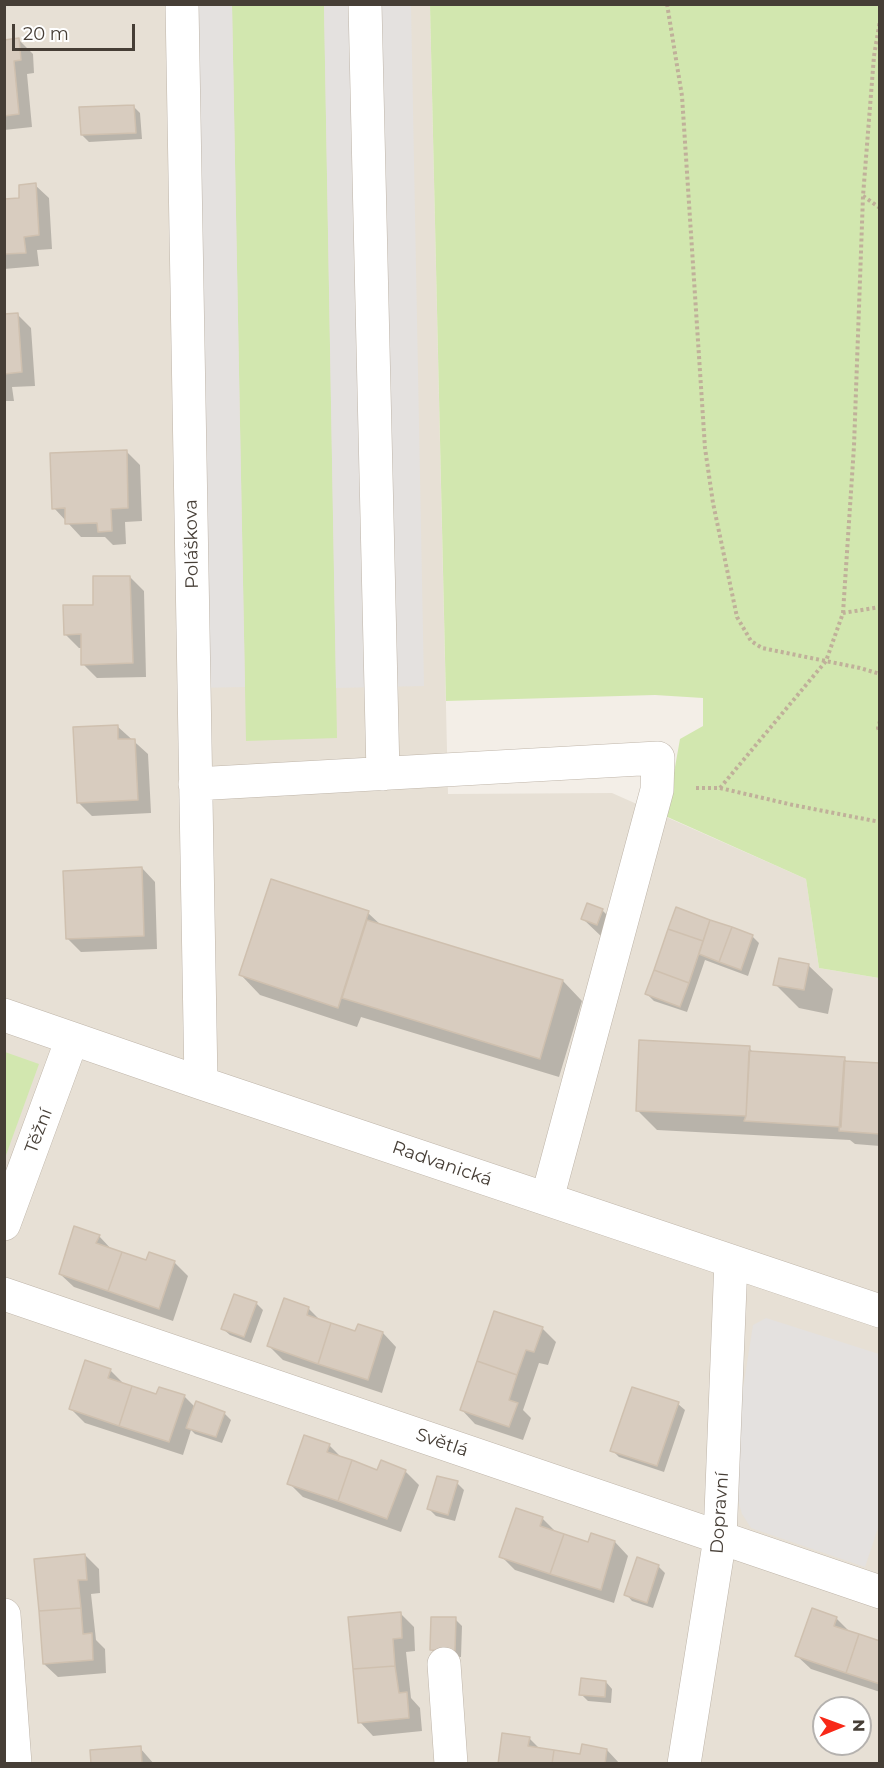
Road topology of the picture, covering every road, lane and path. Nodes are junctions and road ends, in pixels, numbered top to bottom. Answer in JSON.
{"nodes":[{"id":1,"x":182,"y":4,"type":"edge"},
{"id":2,"x":365,"y":4,"type":"edge"},
{"id":3,"x":667,"y":4,"type":"edge"},
{"id":4,"x":879,"y":20,"type":"edge"},
{"id":5,"x":863,"y":196,"type":"junction"},
{"id":6,"x":879,"y":208,"type":"edge"},
{"id":7,"x":879,"y":607,"type":"edge"},
{"id":8,"x":843,"y":613,"type":"junction"},
{"id":9,"x":826,"y":661,"type":"junction"},
{"id":10,"x":879,"y":674,"type":"edge"},
{"id":11,"x":879,"y":721,"type":"edge"},
{"id":12,"x":879,"y":733,"type":"edge"},
{"id":13,"x":382,"y":774,"type":"junction"},
{"id":14,"x":195,"y":784,"type":"junction"},
{"id":15,"x":720,"y":788,"type":"junction"},
{"id":16,"x":671,"y":790,"type":"junction"},
{"id":17,"x":879,"y":822,"type":"edge"},
{"id":18,"x":4,"y":1015,"type":"edge"},
{"id":19,"x":72,"y":1039,"type":"junction"},
{"id":20,"x":201,"y":1083,"type":"junction"},
{"id":21,"x":548,"y":1199,"type":"junction"},
{"id":22,"x":4,"y":1224,"type":"edge"},
{"id":23,"x":731,"y":1261,"type":"junction"},
{"id":24,"x":4,"y":1294,"type":"edge"},
{"id":25,"x":879,"y":1311,"type":"edge"},
{"id":26,"x":720,"y":1538,"type":"junction"},
{"id":27,"x":879,"y":1592,"type":"edge"},
{"id":28,"x":4,"y":1615,"type":"edge"},
{"id":29,"x":444,"y":1664,"type":"dead end"},
{"id":30,"x":15,"y":1764,"type":"edge"},
{"id":31,"x":451,"y":1764,"type":"edge"},
{"id":32,"x":684,"y":1764,"type":"edge"}],
"edges":[{"from":1,"to":14,"type":"street","name":"Poláškova"},
{"from":2,"to":13,"type":"street"},
{"from":3,"to":9,"type":"path"},
{"from":4,"to":5,"type":"path"},
{"from":5,"to":6,"type":"path"},
{"from":5,"to":8,"type":"path"},
{"from":7,"to":8,"type":"path"},
{"from":8,"to":9,"type":"path"},
{"from":9,"to":10,"type":"path"},
{"from":9,"to":15,"type":"path"},
{"from":11,"to":12,"type":"path"},
{"from":13,"to":14,"type":"street"},
{"from":13,"to":16,"type":"street"},
{"from":14,"to":20,"type":"street","name":"Poláškova"},
{"from":15,"to":16,"type":"path"},
{"from":15,"to":17,"type":"path"},
{"from":16,"to":21,"type":"street"},
{"from":18,"to":19,"type":"street","name":"Radvanická"},
{"from":19,"to":20,"type":"street","name":"Radvanická"},
{"from":19,"to":22,"type":"street","name":"Těžní"},
{"from":20,"to":21,"type":"street","name":"Radvanická"},
{"from":21,"to":23,"type":"street","name":"Radvanická"},
{"from":23,"to":25,"type":"street","name":"Radvanická"},
{"from":23,"to":26,"type":"street","name":"Dopravní"},
{"from":24,"to":26,"type":"street","name":"Světlá"},
{"from":26,"to":27,"type":"street","name":"Světlá"},
{"from":26,"to":32,"type":"street","name":"Dopravní"},
{"from":28,"to":30,"type":"street"},
{"from":29,"to":31,"type":"street"}]}
